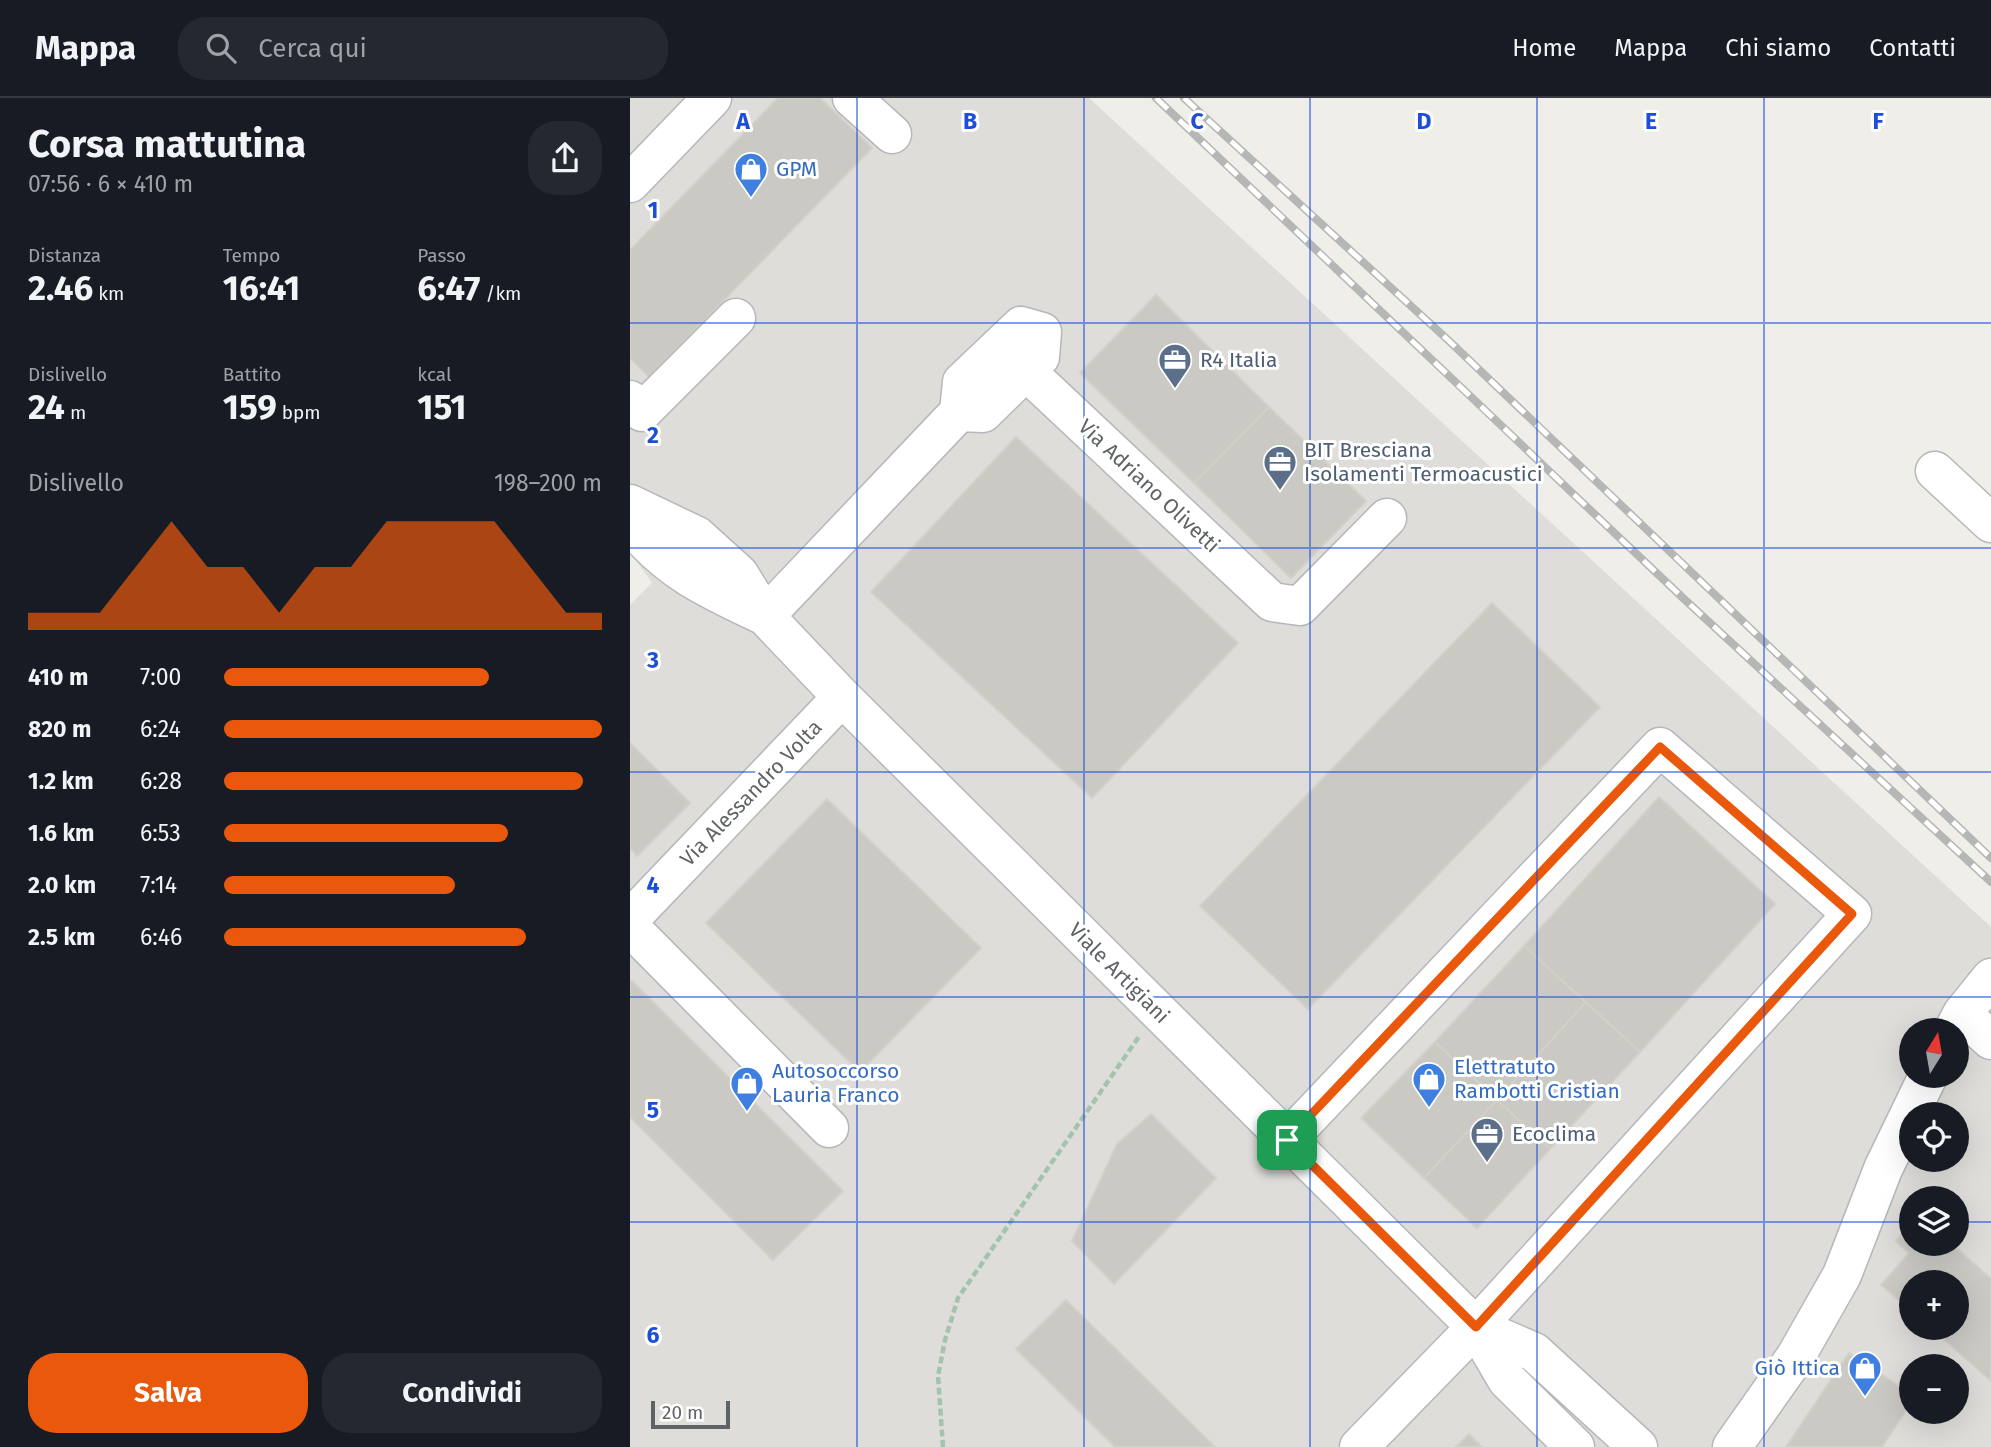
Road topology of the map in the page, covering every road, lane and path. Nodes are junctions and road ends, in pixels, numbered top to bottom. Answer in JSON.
{"nodes":[{"id":1,"x":712,"y":98,"type":"edge"},
{"id":2,"x":852,"y":98,"type":"edge"},
{"id":3,"x":892,"y":134,"type":"dead end"},
{"id":4,"x":630,"y":183,"type":"edge"},
{"id":5,"x":736,"y":318,"type":"dead end"},
{"id":6,"x":630,"y":400,"type":"edge"},
{"id":7,"x":1936,"y":471,"type":"dead end"},
{"id":8,"x":630,"y":504,"type":"edge"},
{"id":9,"x":1387,"y":518,"type":"dead end"},
{"id":10,"x":1991,"y":523,"type":"edge"},
{"id":11,"x":630,"y":524,"type":"edge"},
{"id":12,"x":765,"y":616,"type":"junction"},
{"id":13,"x":842,"y":697,"type":"junction"},
{"id":14,"x":630,"y":919,"type":"edge"},
{"id":15,"x":630,"y":927,"type":"edge"},
{"id":16,"x":1991,"y":978,"type":"edge"},
{"id":17,"x":1158,"y":1011,"type":"junction"},
{"id":18,"x":1962,"y":1018,"type":"edge"},
{"id":19,"x":1969,"y":1029,"type":"edge"},
{"id":20,"x":1991,"y":1040,"type":"edge"},
{"id":21,"x":1922,"y":1088,"type":"edge"},
{"id":22,"x":829,"y":1128,"type":"dead end"},
{"id":23,"x":1287,"y":1140,"type":"junction"},
{"id":24,"x":1476,"y":1327,"type":"junction"},
{"id":25,"x":943,"y":1447,"type":"edge"},
{"id":26,"x":1359,"y":1447,"type":"edge"},
{"id":27,"x":1575,"y":1447,"type":"edge"},
{"id":28,"x":1638,"y":1447,"type":"edge"},
{"id":29,"x":1732,"y":1447,"type":"edge"}],
"edges":[{"from":1,"to":4,"type":"street"},
{"from":2,"to":3,"type":"street"},
{"from":5,"to":6,"type":"street"},
{"from":7,"to":10,"type":"street"},
{"from":8,"to":12,"type":"street"},
{"from":9,"to":12,"type":"street","name":"Via Adriano Olivetti"},
{"from":11,"to":12,"type":"street"},
{"from":12,"to":13,"type":"street","name":"Viale Artigiani"},
{"from":13,"to":14,"type":"street","name":"Via Alessandro Volta"},
{"from":13,"to":17,"type":"street","name":"Viale Artigiani"},
{"from":15,"to":22,"type":"street"},
{"from":16,"to":18,"type":"street"},
{"from":17,"to":23,"type":"street","name":"Viale Artigiani"},
{"from":17,"to":25,"type":"path"},
{"from":19,"to":20,"type":"street"},
{"from":21,"to":29,"type":"street"},
{"from":23,"to":24,"type":"street","name":"Viale Artigiani"},
{"from":23,"to":24,"type":"street"},
{"from":24,"to":26,"type":"street"},
{"from":24,"to":27,"type":"street"},
{"from":24,"to":28,"type":"street"}]}
